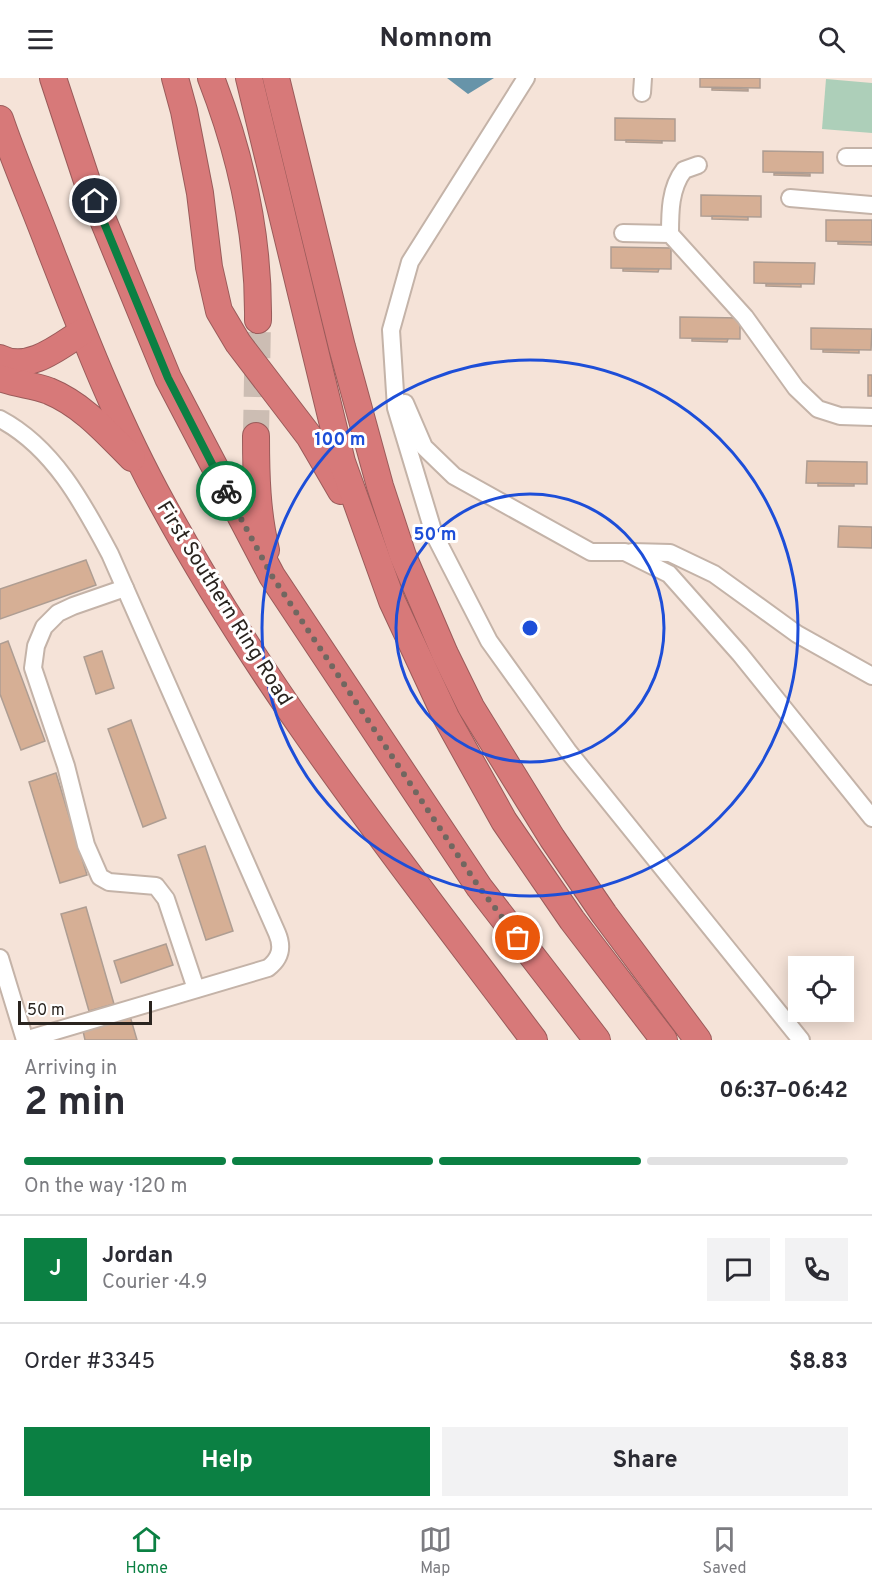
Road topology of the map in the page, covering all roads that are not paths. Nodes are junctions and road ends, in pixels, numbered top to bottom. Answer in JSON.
{"nodes":[{"id":1,"x":53,"y":78,"type":"edge"},
{"id":2,"x":175,"y":78,"type":"edge"},
{"id":3,"x":211,"y":78,"type":"edge"},
{"id":4,"x":249,"y":78,"type":"edge"},
{"id":5,"x":276,"y":78,"type":"edge"},
{"id":6,"x":526,"y":78,"type":"edge"},
{"id":7,"x":0,"y":119,"type":"edge"},
{"id":8,"x":846,"y":157,"type":"dead end"},
{"id":9,"x":872,"y":157,"type":"edge"},
{"id":10,"x":698,"y":165,"type":"dead end"},
{"id":11,"x":790,"y":198,"type":"dead end"},
{"id":12,"x":872,"y":205,"type":"edge"},
{"id":13,"x":622,"y":233,"type":"dead end"},
{"id":14,"x":670,"y":234,"type":"junction"},
{"id":15,"x":258,"y":320,"type":"tunnel mouth"},
{"id":16,"x":82,"y":332,"type":"junction"},
{"id":17,"x":0,"y":358,"type":"edge"},
{"id":18,"x":393,"y":363,"type":"junction"},
{"id":19,"x":0,"y":378,"type":"edge"},
{"id":20,"x":872,"y":417,"type":"edge"},
{"id":21,"x":0,"y":419,"type":"edge"},
{"id":22,"x":256,"y":436,"type":"tunnel mouth"},
{"id":23,"x":145,"y":470,"type":"junction"},
{"id":24,"x":370,"y":541,"type":"junction"},
{"id":25,"x":625,"y":552,"type":"junction"},
{"id":26,"x":272,"y":576,"type":"junction"},
{"id":27,"x":125,"y":588,"type":"junction"},
{"id":28,"x":872,"y":676,"type":"edge"},
{"id":29,"x":872,"y":818,"type":"edge"},
{"id":30,"x":0,"y":958,"type":"edge"},
{"id":31,"x":196,"y":989,"type":"junction"},
{"id":32,"x":25,"y":1040,"type":"edge"},
{"id":33,"x":534,"y":1040,"type":"edge"},
{"id":34,"x":597,"y":1040,"type":"edge"},
{"id":35,"x":664,"y":1040,"type":"edge"},
{"id":36,"x":698,"y":1040,"type":"edge"},
{"id":37,"x":801,"y":1040,"type":"edge"}],
"edges":[{"from":1,"to":26,"type":"highway"},
{"from":2,"to":24,"type":"highway"},
{"from":3,"to":15,"type":"highway"},
{"from":4,"to":24,"type":"highway"},
{"from":5,"to":36,"type":"highway"},
{"from":6,"to":18,"type":"street"},
{"from":7,"to":16,"type":"highway","name":"First Southern Ring Road"},
{"from":8,"to":9,"type":"street"},
{"from":10,"to":14,"type":"street"},
{"from":11,"to":12,"type":"street"},
{"from":13,"to":14,"type":"street"},
{"from":14,"to":20,"type":"street"},
{"from":16,"to":17,"type":"highway"},
{"from":16,"to":23,"type":"highway","name":"First Southern Ring Road"},
{"from":18,"to":25,"type":"street"},
{"from":18,"to":37,"type":"street"},
{"from":19,"to":23,"type":"highway"},
{"from":21,"to":27,"type":"street"},
{"from":22,"to":26,"type":"highway"},
{"from":23,"to":33,"type":"highway","name":"First Southern Ring Road"},
{"from":24,"to":35,"type":"highway"},
{"from":25,"to":28,"type":"street"},
{"from":25,"to":29,"type":"street"},
{"from":26,"to":34,"type":"highway"},
{"from":27,"to":31,"type":"street"},
{"from":27,"to":31,"type":"street"},
{"from":30,"to":32,"type":"street"},
{"from":31,"to":32,"type":"street"}]}
